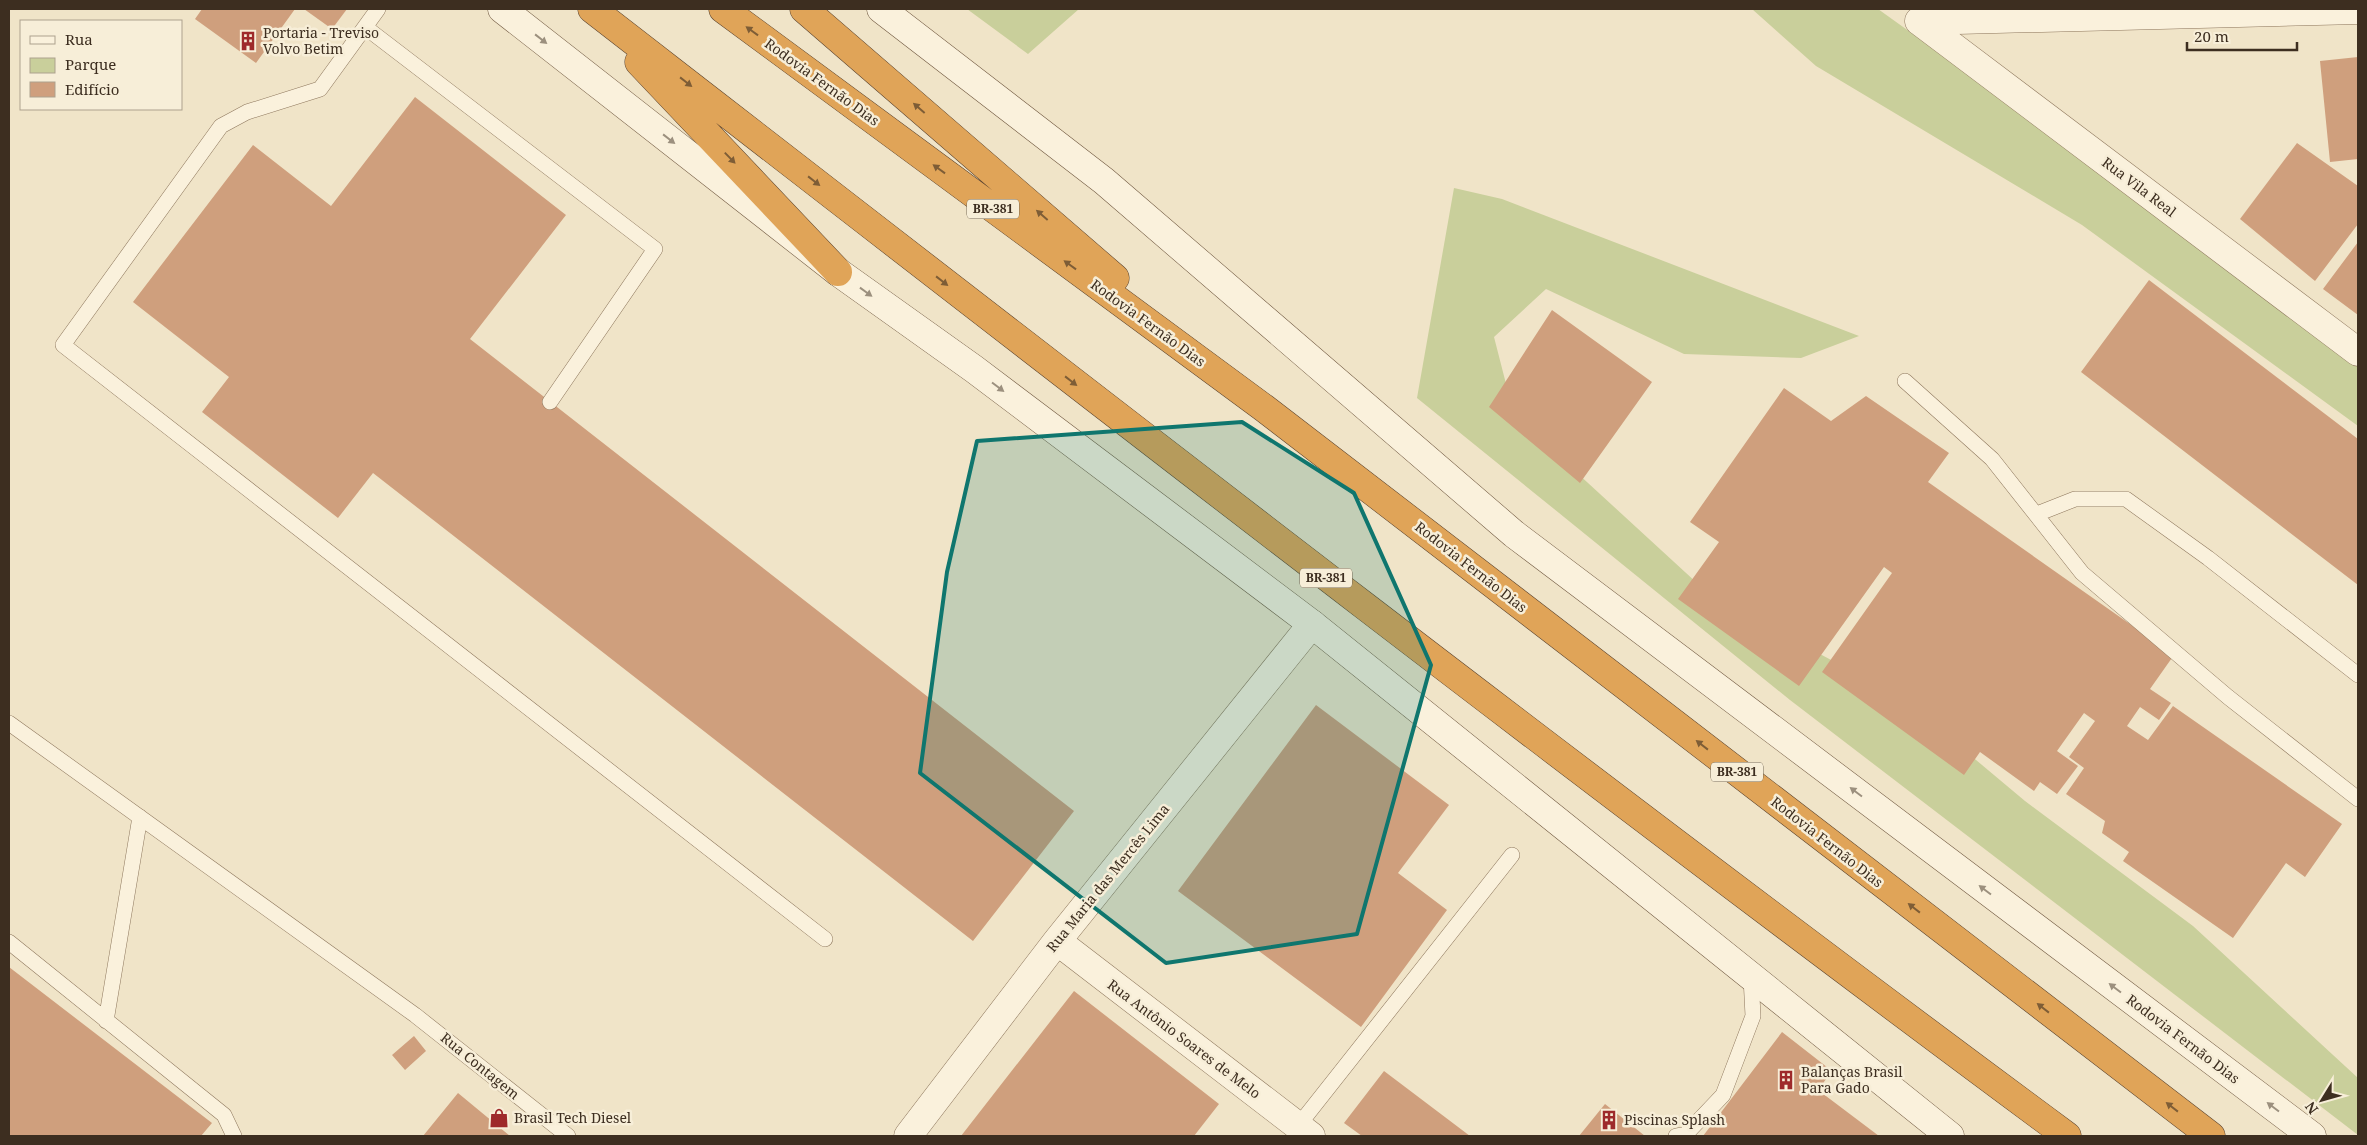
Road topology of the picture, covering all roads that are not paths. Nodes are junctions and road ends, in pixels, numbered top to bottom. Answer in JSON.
{"nodes":[{"id":1,"x":378,"y":9,"type":"edge"},
{"id":2,"x":502,"y":9,"type":"edge"},
{"id":3,"x":588,"y":9,"type":"edge"},
{"id":4,"x":592,"y":9,"type":"edge"},
{"id":5,"x":723,"y":9,"type":"edge"},
{"id":6,"x":804,"y":9,"type":"edge"},
{"id":7,"x":880,"y":9,"type":"edge"},
{"id":8,"x":2358,"y":10,"type":"edge"},
{"id":9,"x":365,"y":27,"type":"junction"},
{"id":10,"x":838,"y":272,"type":"junction"},
{"id":11,"x":2358,"y":352,"type":"edge"},
{"id":12,"x":1905,"y":381,"type":"dead end"},
{"id":13,"x":550,"y":402,"type":"dead end"},
{"id":14,"x":1277,"y":418,"type":"junction"},
{"id":15,"x":2036,"y":514,"type":"junction"},
{"id":16,"x":1312,"y":624,"type":"junction"},
{"id":17,"x":2358,"y":675,"type":"edge"},
{"id":18,"x":9,"y":723,"type":"edge"},
{"id":19,"x":2358,"y":799,"type":"edge"},
{"id":20,"x":140,"y":816,"type":"junction"},
{"id":21,"x":1512,"y":855,"type":"dead end"},
{"id":22,"x":825,"y":939,"type":"dead end"},
{"id":23,"x":1057,"y":941,"type":"junction"},
{"id":24,"x":9,"y":942,"type":"edge"},
{"id":25,"x":1751,"y":977,"type":"junction"},
{"id":26,"x":106,"y":1021,"type":"junction"},
{"id":27,"x":1305,"y":1131,"type":"edge"},
{"id":28,"x":234,"y":1136,"type":"edge"},
{"id":29,"x":568,"y":1136,"type":"edge"},
{"id":30,"x":908,"y":1136,"type":"edge"},
{"id":31,"x":1676,"y":1136,"type":"edge"},
{"id":32,"x":1950,"y":1136,"type":"edge"},
{"id":33,"x":2067,"y":1136,"type":"edge"},
{"id":34,"x":2211,"y":1136,"type":"edge"},
{"id":35,"x":2312,"y":1136,"type":"edge"}],
"edges":[{"from":1,"to":9,"type":"lane"},
{"from":2,"to":10,"type":"main road","one_way":true},
{"from":3,"to":10,"type":"highway","one_way":true},
{"from":4,"to":33,"type":"highway","number":"BR-381","one_way":true},
{"from":14,"to":5,"type":"highway","name":"Rodovia Fernão Dias","number":"BR-381","one_way":true},
{"from":14,"to":6,"type":"highway","one_way":true},
{"from":35,"to":7,"type":"main road","name":"Rodovia Fernão Dias","one_way":true},
{"from":8,"to":11,"type":"main road","name":"Rua Vila Real"},
{"from":9,"to":13,"type":"lane"},
{"from":9,"to":22,"type":"lane"},
{"from":10,"to":16,"type":"main road","one_way":true},
{"from":12,"to":15,"type":"lane"},
{"from":34,"to":14,"type":"highway","name":"Rodovia Fernão Dias","number":"BR-381","one_way":true},
{"from":15,"to":17,"type":"lane"},
{"from":15,"to":19,"type":"lane"},
{"from":16,"to":23,"type":"main road","name":"Rua Maria das Mercês Lima"},
{"from":16,"to":25,"type":"main road"},
{"from":18,"to":20,"type":"lane","name":"Rua Contagem"},
{"from":20,"to":26,"type":"lane"},
{"from":20,"to":29,"type":"lane","name":"Rua Contagem"},
{"from":21,"to":27,"type":"lane"},
{"from":23,"to":27,"type":"main road","name":"Rua Antônio Soares de Melo"},
{"from":23,"to":30,"type":"main road","name":"Rua Maria das Mercês Lima"},
{"from":24,"to":26,"type":"lane"},
{"from":25,"to":31,"type":"lane"},
{"from":25,"to":32,"type":"main road"},
{"from":26,"to":28,"type":"lane"}]}
